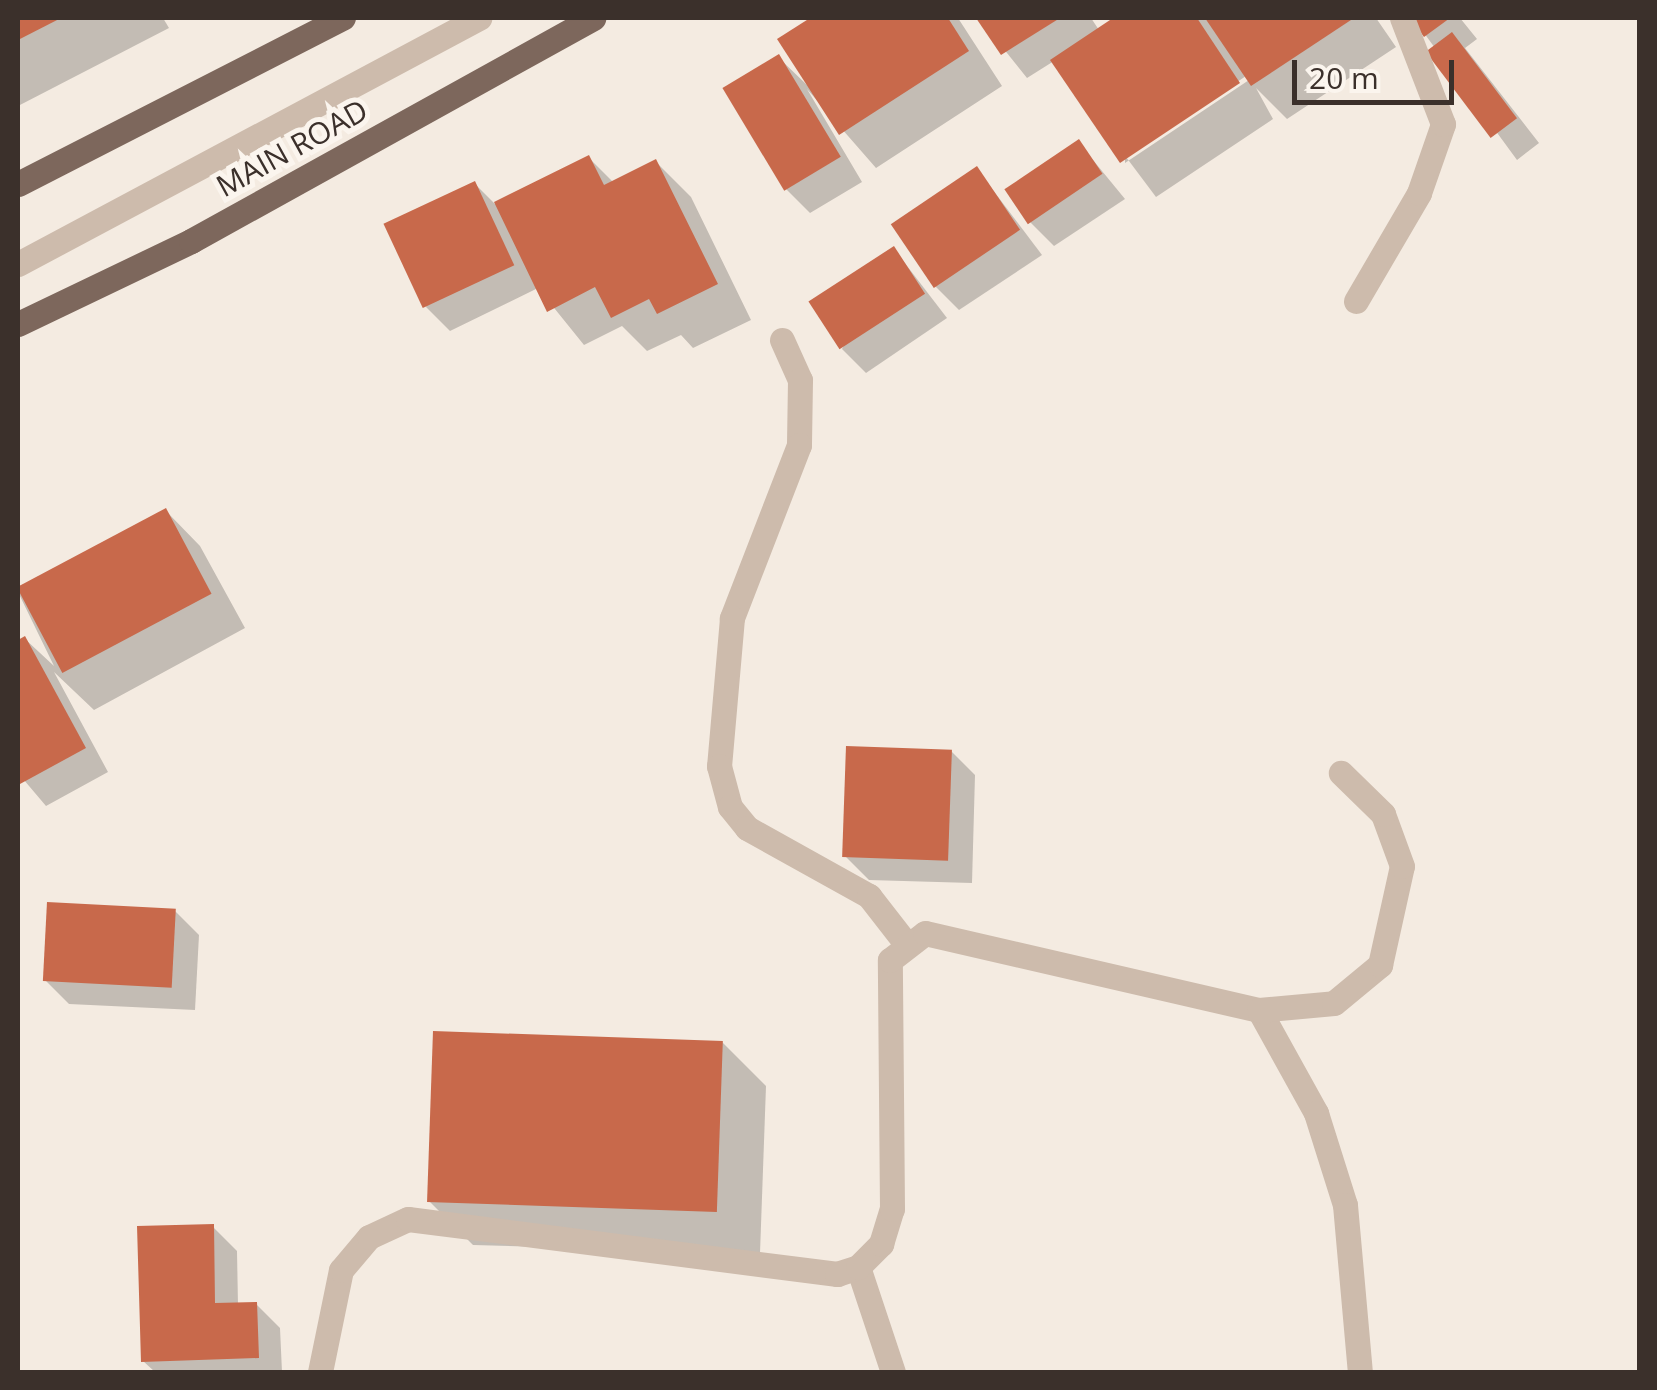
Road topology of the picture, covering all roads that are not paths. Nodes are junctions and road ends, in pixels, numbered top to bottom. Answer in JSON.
{"nodes":[{"id":1,"x":342,"y":18,"type":"edge"},
{"id":2,"x":479,"y":18,"type":"edge"},
{"id":3,"x":592,"y":18,"type":"edge"},
{"id":4,"x":1402,"y":18,"type":"edge"},
{"id":5,"x":18,"y":184,"type":"edge"},
{"id":6,"x":18,"y":264,"type":"edge"},
{"id":7,"x":1356,"y":301,"type":"dead end"},
{"id":8,"x":18,"y":324,"type":"edge"},
{"id":9,"x":782,"y":340,"type":"dead end"},
{"id":10,"x":1340,"y":773,"type":"dead end"},
{"id":11,"x":904,"y":942,"type":"junction"},
{"id":12,"x":1258,"y":1010,"type":"junction"},
{"id":13,"x":858,"y":1268,"type":"junction"},
{"id":14,"x":320,"y":1372,"type":"edge"},
{"id":15,"x":893,"y":1372,"type":"edge"},
{"id":16,"x":1360,"y":1372,"type":"edge"}],
"edges":[{"from":1,"to":5,"type":"main road"},
{"from":2,"to":6,"type":"street"},
{"from":3,"to":8,"type":"main road","name":"MAIN ROAD"},
{"from":4,"to":7,"type":"street"},
{"from":9,"to":11,"type":"street"},
{"from":10,"to":12,"type":"street"},
{"from":11,"to":12,"type":"street"},
{"from":11,"to":13,"type":"street"},
{"from":12,"to":16,"type":"street"},
{"from":13,"to":14,"type":"street"},
{"from":13,"to":15,"type":"street"}]}
